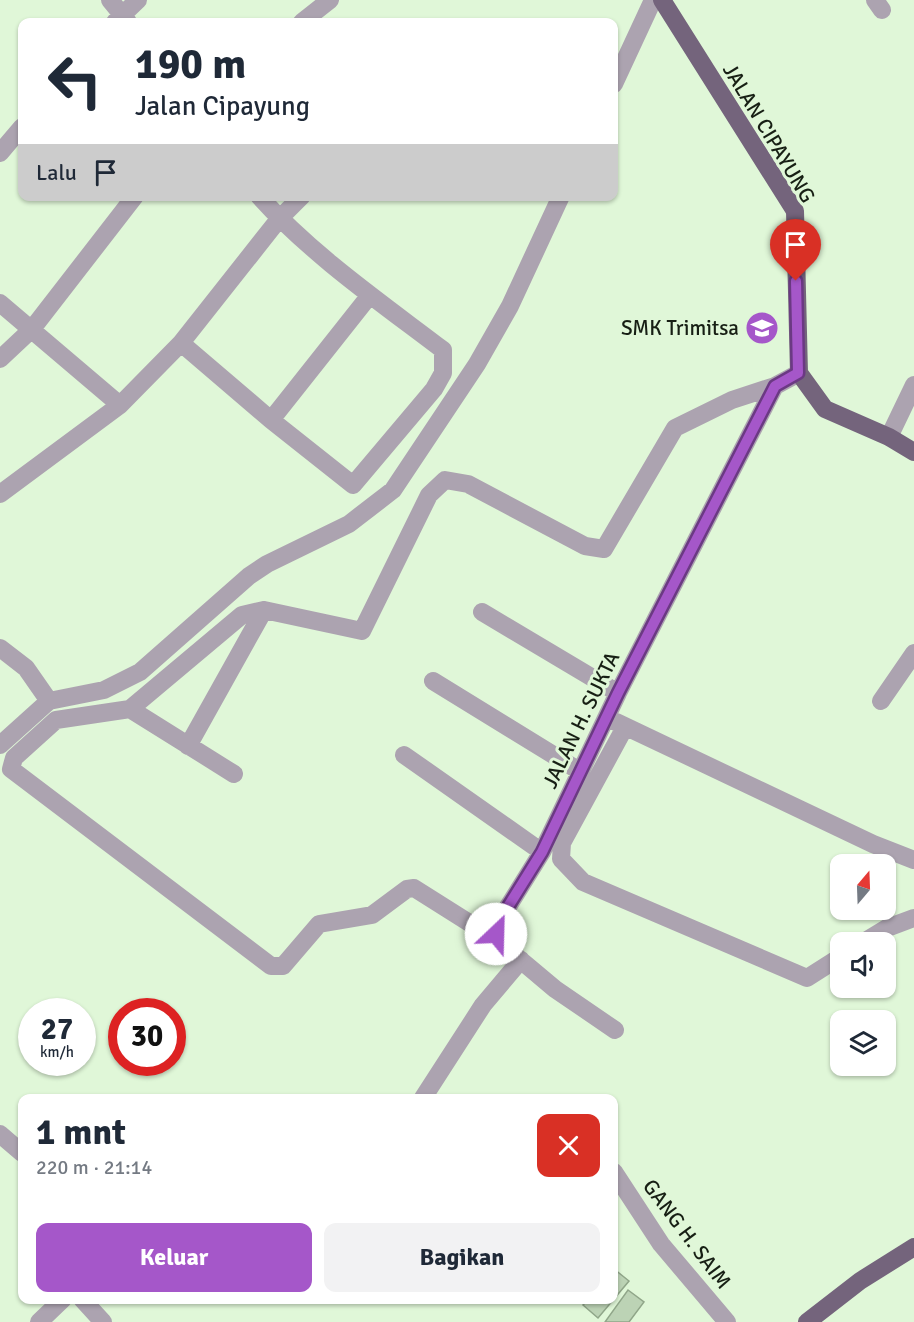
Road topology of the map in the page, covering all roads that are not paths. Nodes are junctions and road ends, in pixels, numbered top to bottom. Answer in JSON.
{"nodes":[{"id":1,"x":110,"y":0,"type":"edge"},
{"id":2,"x":138,"y":0,"type":"edge"},
{"id":3,"x":330,"y":0,"type":"edge"},
{"id":4,"x":653,"y":0,"type":"edge"},
{"id":5,"x":662,"y":0,"type":"edge"},
{"id":6,"x":121,"y":18,"type":"edge"},
{"id":7,"x":124,"y":18,"type":"edge"},
{"id":8,"x":307,"y":18,"type":"edge"},
{"id":9,"x":618,"y":75,"type":"edge"},
{"id":10,"x":18,"y":132,"type":"edge"},
{"id":11,"x":0,"y":153,"type":"edge"},
{"id":12,"x":131,"y":201,"type":"edge"},
{"id":13,"x":263,"y":201,"type":"edge"},
{"id":14,"x":297,"y":201,"type":"edge"},
{"id":15,"x":559,"y":201,"type":"edge"},
{"id":16,"x":279,"y":219,"type":"junction"},
{"id":17,"x":370,"y":295,"type":"junction"},
{"id":18,"x":0,"y":303,"type":"edge"},
{"id":19,"x":32,"y":329,"type":"junction"},
{"id":20,"x":181,"y":343,"type":"junction"},
{"id":21,"x":0,"y":359,"type":"edge"},
{"id":22,"x":798,"y":373,"type":"junction"},
{"id":23,"x":914,"y":385,"type":"edge"},
{"id":24,"x":775,"y":386,"type":"junction"},
{"id":25,"x":120,"y":405,"type":"junction"},
{"id":26,"x":271,"y":420,"type":"junction"},
{"id":27,"x":889,"y":437,"type":"junction"},
{"id":28,"x":914,"y":452,"type":"edge"},
{"id":29,"x":0,"y":494,"type":"edge"},
{"id":30,"x":264,"y":610,"type":"junction"},
{"id":31,"x":482,"y":612,"type":"dead end"},
{"id":32,"x":0,"y":648,"type":"edge"},
{"id":33,"x":914,"y":653,"type":"edge"},
{"id":34,"x":432,"y":681,"type":"dead end"},
{"id":35,"x":618,"y":693,"type":"junction"},
{"id":36,"x":49,"y":701,"type":"junction"},
{"id":37,"x":881,"y":701,"type":"dead end"},
{"id":38,"x":130,"y":709,"type":"junction"},
{"id":39,"x":607,"y":718,"type":"junction"},
{"id":40,"x":625,"y":727,"type":"junction"},
{"id":41,"x":0,"y":745,"type":"edge"},
{"id":42,"x":188,"y":746,"type":"junction"},
{"id":43,"x":404,"y":755,"type":"dead end"},
{"id":44,"x":581,"y":772,"type":"junction"},
{"id":45,"x":234,"y":774,"type":"dead end"},
{"id":46,"x":542,"y":852,"type":"junction"},
{"id":47,"x":914,"y":860,"type":"edge"},
{"id":48,"x":914,"y":918,"type":"edge"},
{"id":49,"x":880,"y":932,"type":"edge"},
{"id":50,"x":498,"y":941,"type":"junction"},
{"id":51,"x":521,"y":960,"type":"junction"},
{"id":52,"x":830,"y":963,"type":"edge"},
{"id":53,"x":615,"y":1030,"type":"dead end"},
{"id":54,"x":426,"y":1094,"type":"edge"},
{"id":55,"x":0,"y":1134,"type":"edge"},
{"id":56,"x":18,"y":1150,"type":"edge"},
{"id":57,"x":618,"y":1178,"type":"edge"},
{"id":58,"x":914,"y":1247,"type":"edge"},
{"id":59,"x":58,"y":1304,"type":"edge"},
{"id":60,"x":87,"y":1304,"type":"edge"},
{"id":61,"x":39,"y":1322,"type":"edge"},
{"id":62,"x":103,"y":1322,"type":"edge"},
{"id":63,"x":727,"y":1322,"type":"edge"},
{"id":64,"x":807,"y":1322,"type":"edge"}],
"edges":[{"from":1,"to":6,"type":"street"},
{"from":2,"to":7,"type":"street"},
{"from":3,"to":8,"type":"street"},
{"from":4,"to":9,"type":"street"},
{"from":5,"to":22,"type":"main road","name":"JALAN CIPAYUNG"},
{"from":10,"to":11,"type":"street"},
{"from":12,"to":19,"type":"street"},
{"from":13,"to":16,"type":"street"},
{"from":14,"to":16,"type":"street"},
{"from":15,"to":36,"type":"street"},
{"from":16,"to":17,"type":"street"},
{"from":16,"to":20,"type":"street"},
{"from":17,"to":26,"type":"street"},
{"from":17,"to":26,"type":"street"},
{"from":18,"to":19,"type":"street"},
{"from":19,"to":21,"type":"street"},
{"from":19,"to":25,"type":"street"},
{"from":20,"to":25,"type":"street"},
{"from":20,"to":26,"type":"street"},
{"from":22,"to":24,"type":"street"},
{"from":22,"to":27,"type":"main road"},
{"from":23,"to":27,"type":"street"},
{"from":24,"to":30,"type":"street"},
{"from":24,"to":35,"type":"street","name":"JALAN H. SUKTA"},
{"from":25,"to":29,"type":"street"},
{"from":27,"to":28,"type":"main road"},
{"from":30,"to":38,"type":"street"},
{"from":30,"to":42,"type":"street"},
{"from":31,"to":35,"type":"street"},
{"from":32,"to":36,"type":"street"},
{"from":33,"to":37,"type":"street"},
{"from":34,"to":44,"type":"street"},
{"from":35,"to":39,"type":"street","name":"JALAN H. SUKTA"},
{"from":36,"to":41,"type":"street"},
{"from":38,"to":42,"type":"street"},
{"from":38,"to":50,"type":"street"},
{"from":39,"to":40,"type":"street"},
{"from":39,"to":44,"type":"street","name":"JALAN H. SUKTA"},
{"from":40,"to":47,"type":"street"},
{"from":40,"to":52,"type":"street"},
{"from":42,"to":45,"type":"street"},
{"from":43,"to":46,"type":"street"},
{"from":44,"to":46,"type":"street","name":"JALAN H. SUKTA"},
{"from":46,"to":50,"type":"street","name":"JALAN H. SUKTA"},
{"from":48,"to":49,"type":"street"},
{"from":50,"to":51,"type":"street"},
{"from":51,"to":53,"type":"street"},
{"from":51,"to":54,"type":"street"},
{"from":55,"to":56,"type":"street"},
{"from":57,"to":63,"type":"street","name":"GANG H. SAIM"},
{"from":58,"to":64,"type":"main road"},
{"from":59,"to":61,"type":"street"},
{"from":60,"to":62,"type":"street"}]}
